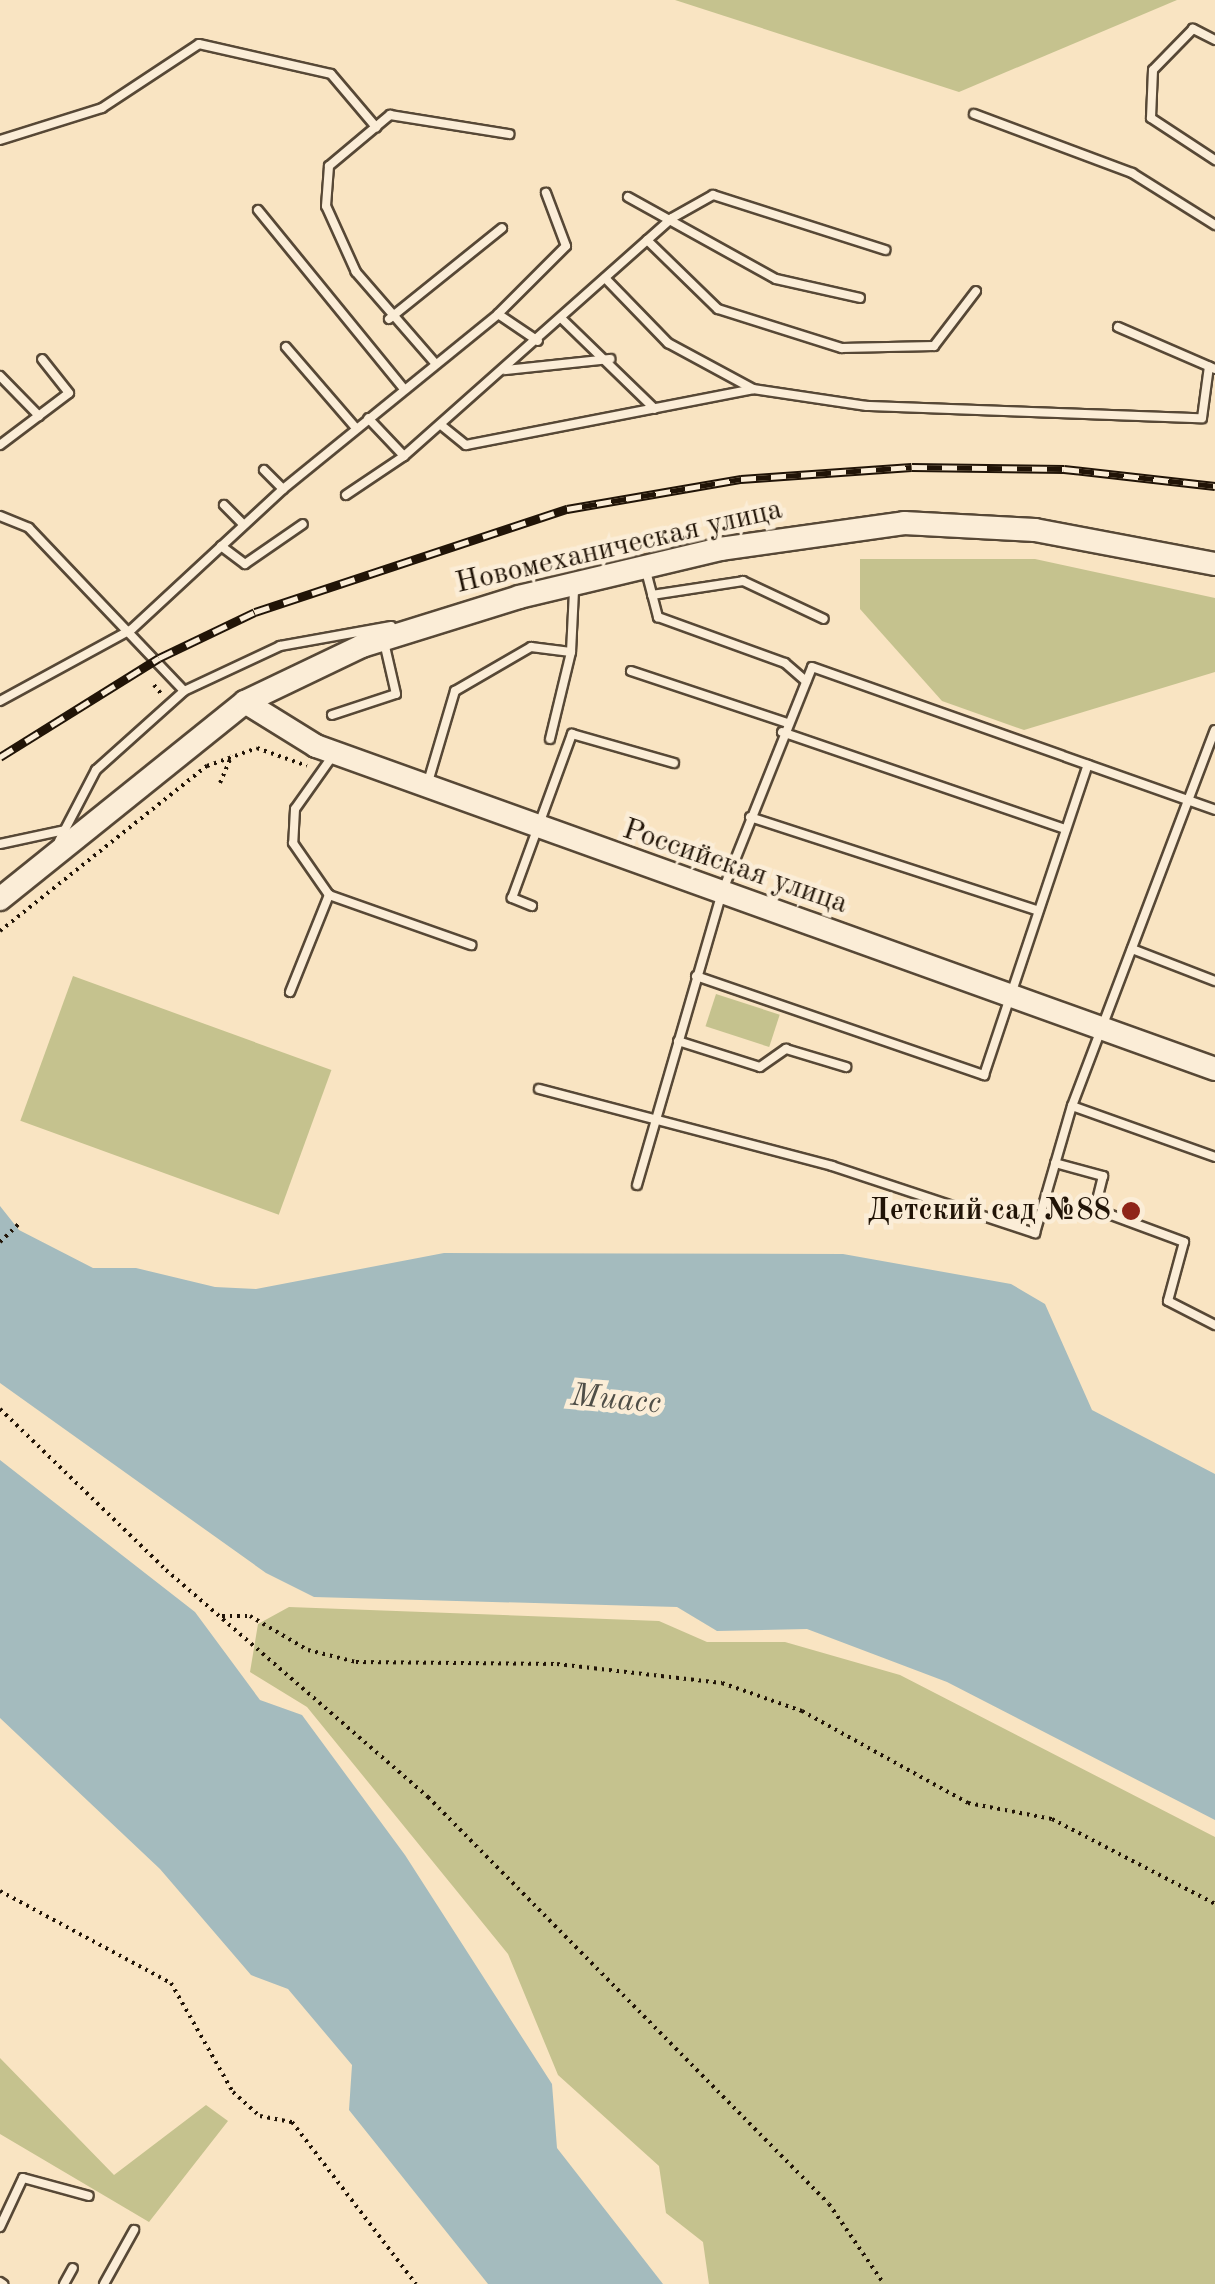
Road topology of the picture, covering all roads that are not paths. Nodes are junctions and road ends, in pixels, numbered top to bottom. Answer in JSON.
{"nodes":[{"id":1,"x":1215,"y":40,"type":"edge"},
{"id":2,"x":974,"y":114,"type":"dead end"},
{"id":3,"x":376,"y":126,"type":"junction"},
{"id":4,"x":509,"y":134,"type":"dead end"},
{"id":5,"x":0,"y":140,"type":"edge"},
{"id":6,"x":1215,"y":160,"type":"edge"},
{"id":7,"x":546,"y":194,"type":"dead end"},
{"id":8,"x":628,"y":197,"type":"dead end"},
{"id":9,"x":258,"y":210,"type":"dead end"},
{"id":10,"x":672,"y":218,"type":"junction"},
{"id":11,"x":1215,"y":224,"type":"edge"},
{"id":12,"x":502,"y":228,"type":"dead end"},
{"id":13,"x":647,"y":240,"type":"junction"},
{"id":14,"x":884,"y":250,"type":"dead end"},
{"id":15,"x":605,"y":278,"type":"junction"},
{"id":16,"x":976,"y":291,"type":"dead end"},
{"id":17,"x":860,"y":298,"type":"dead end"},
{"id":18,"x":498,"y":314,"type":"junction"},
{"id":19,"x":389,"y":319,"type":"junction"},
{"id":20,"x":562,"y":320,"type":"junction"},
{"id":21,"x":1118,"y":326,"type":"dead end"},
{"id":22,"x":538,"y":341,"type":"junction"},
{"id":23,"x":286,"y":347,"type":"dead end"},
{"id":24,"x":611,"y":359,"type":"junction"},
{"id":25,"x":42,"y":360,"type":"dead end"},
{"id":26,"x":435,"y":363,"type":"junction"},
{"id":27,"x":1212,"y":367,"type":"edge"},
{"id":28,"x":505,"y":370,"type":"junction"},
{"id":29,"x":0,"y":376,"type":"edge"},
{"id":30,"x":404,"y":389,"type":"junction"},
{"id":31,"x":753,"y":389,"type":"junction"},
{"id":32,"x":655,"y":408,"type":"junction"},
{"id":33,"x":39,"y":416,"type":"junction"},
{"id":34,"x":368,"y":418,"type":"junction"},
{"id":35,"x":441,"y":424,"type":"junction"},
{"id":36,"x":356,"y":428,"type":"junction"},
{"id":37,"x":0,"y":445,"type":"edge"},
{"id":38,"x":404,"y":456,"type":"junction"},
{"id":39,"x":264,"y":470,"type":"dead end"},
{"id":40,"x":283,"y":489,"type":"junction"},
{"id":41,"x":346,"y":495,"type":"dead end"},
{"id":42,"x":224,"y":505,"type":"dead end"},
{"id":43,"x":0,"y":516,"type":"edge"},
{"id":44,"x":304,"y":524,"type":"dead end"},
{"id":45,"x":244,"y":525,"type":"junction"},
{"id":46,"x":221,"y":546,"type":"junction"},
{"id":47,"x":1215,"y":564,"type":"edge"},
{"id":48,"x":645,"y":565,"type":"junction"},
{"id":49,"x":574,"y":582,"type":"junction"},
{"id":50,"x":652,"y":595,"type":"junction"},
{"id":51,"x":469,"y":612,"type":"junction"},
{"id":52,"x":824,"y":619,"type":"dead end"},
{"id":53,"x":132,"y":629,"type":"junction"},
{"id":54,"x":384,"y":639,"type":"junction"},
{"id":55,"x":571,"y":652,"type":"junction"},
{"id":56,"x":632,"y":671,"type":"dead end"},
{"id":57,"x":806,"y":680,"type":"junction"},
{"id":58,"x":184,"y":691,"type":"junction"},
{"id":59,"x":0,"y":701,"type":"edge"},
{"id":60,"x":245,"y":702,"type":"junction"},
{"id":61,"x":332,"y":715,"type":"dead end"},
{"id":62,"x":784,"y":728,"type":"junction"},
{"id":63,"x":1214,"y":737,"type":"edge"},
{"id":64,"x":550,"y":738,"type":"dead end"},
{"id":65,"x":330,"y":762,"type":"junction"},
{"id":66,"x":674,"y":764,"type":"dead end"},
{"id":67,"x":1088,"y":765,"type":"junction"},
{"id":68,"x":426,"y":787,"type":"junction"},
{"id":69,"x":1186,"y":800,"type":"junction"},
{"id":70,"x":1215,"y":810,"type":"edge"},
{"id":71,"x":750,"y":818,"type":"junction"},
{"id":72,"x":538,"y":829,"type":"junction"},
{"id":73,"x":1066,"y":829,"type":"junction"},
{"id":74,"x":65,"y":830,"type":"junction"},
{"id":75,"x":0,"y":844,"type":"edge"},
{"id":76,"x":51,"y":856,"type":"junction"},
{"id":77,"x":722,"y":894,"type":"junction"},
{"id":78,"x":328,"y":895,"type":"junction"},
{"id":79,"x":0,"y":899,"type":"edge"},
{"id":80,"x":532,"y":906,"type":"dead end"},
{"id":81,"x":1037,"y":910,"type":"junction"},
{"id":82,"x":471,"y":945,"type":"dead end"},
{"id":83,"x":1132,"y":949,"type":"junction"},
{"id":84,"x":696,"y":976,"type":"junction"},
{"id":85,"x":1215,"y":981,"type":"edge"},
{"id":86,"x":290,"y":992,"type":"dead end"},
{"id":87,"x":1007,"y":994,"type":"junction"},
{"id":88,"x":1103,"y":1029,"type":"junction"},
{"id":89,"x":678,"y":1041,"type":"junction"},
{"id":90,"x":846,"y":1067,"type":"dead end"},
{"id":91,"x":1215,"y":1069,"type":"edge"},
{"id":92,"x":540,"y":1090,"type":"dead end"},
{"id":93,"x":1072,"y":1106,"type":"junction"},
{"id":94,"x":655,"y":1122,"type":"junction"},
{"id":95,"x":1215,"y":1157,"type":"edge"},
{"id":96,"x":1056,"y":1163,"type":"junction"},
{"id":97,"x":637,"y":1185,"type":"dead end"},
{"id":98,"x":1215,"y":1325,"type":"edge"},
{"id":99,"x":89,"y":2196,"type":"dead end"},
{"id":100,"x":0,"y":2227,"type":"edge"},
{"id":101,"x":134,"y":2230,"type":"dead end"},
{"id":102,"x":73,"y":2268,"type":"dead end"},
{"id":103,"x":64,"y":2284,"type":"edge"},
{"id":104,"x":104,"y":2284,"type":"edge"}],
"edges":[{"from":1,"to":6,"type":"lane"},
{"from":2,"to":11,"type":"lane"},
{"from":3,"to":4,"type":"lane"},
{"from":3,"to":5,"type":"lane"},
{"from":3,"to":19,"type":"lane"},
{"from":7,"to":18,"type":"lane"},
{"from":8,"to":10,"type":"lane"},
{"from":9,"to":30,"type":"lane"},
{"from":10,"to":13,"type":"lane"},
{"from":10,"to":14,"type":"lane"},
{"from":10,"to":17,"type":"lane"},
{"from":12,"to":19,"type":"lane"},
{"from":13,"to":15,"type":"lane"},
{"from":13,"to":16,"type":"lane"},
{"from":15,"to":20,"type":"lane"},
{"from":15,"to":31,"type":"lane"},
{"from":18,"to":22,"type":"lane"},
{"from":18,"to":26,"type":"lane"},
{"from":19,"to":26,"type":"lane"},
{"from":20,"to":22,"type":"lane"},
{"from":20,"to":24,"type":"lane"},
{"from":21,"to":27,"type":"lane"},
{"from":22,"to":28,"type":"lane"},
{"from":23,"to":36,"type":"lane"},
{"from":24,"to":28,"type":"lane"},
{"from":24,"to":32,"type":"lane"},
{"from":25,"to":33,"type":"lane"},
{"from":26,"to":30,"type":"lane"},
{"from":27,"to":31,"type":"lane"},
{"from":28,"to":35,"type":"lane"},
{"from":29,"to":33,"type":"lane"},
{"from":30,"to":34,"type":"lane"},
{"from":31,"to":32,"type":"lane"},
{"from":32,"to":35,"type":"lane"},
{"from":33,"to":37,"type":"lane"},
{"from":34,"to":36,"type":"lane"},
{"from":34,"to":38,"type":"lane"},
{"from":35,"to":38,"type":"lane"},
{"from":36,"to":40,"type":"lane"},
{"from":38,"to":41,"type":"lane"},
{"from":39,"to":40,"type":"lane"},
{"from":40,"to":45,"type":"lane"},
{"from":42,"to":45,"type":"lane"},
{"from":43,"to":53,"type":"lane"},
{"from":44,"to":46,"type":"lane"},
{"from":45,"to":46,"type":"lane"},
{"from":46,"to":53,"type":"lane"},
{"from":47,"to":48,"type":"main road","name":"Новомеханическая улица"},
{"from":48,"to":49,"type":"main road","name":"Новомеханическая улица"},
{"from":48,"to":50,"type":"lane"},
{"from":49,"to":51,"type":"main road","name":"Новомеханическая улица"},
{"from":49,"to":55,"type":"lane"},
{"from":50,"to":52,"type":"lane"},
{"from":50,"to":57,"type":"lane"},
{"from":51,"to":54,"type":"main road","name":"Новомеханическая улица"},
{"from":51,"to":58,"type":"lane"},
{"from":53,"to":58,"type":"lane"},
{"from":53,"to":59,"type":"lane"},
{"from":54,"to":60,"type":"main road","name":"Новомеханическая улица"},
{"from":54,"to":61,"type":"lane"},
{"from":55,"to":64,"type":"lane"},
{"from":55,"to":68,"type":"lane"},
{"from":56,"to":62,"type":"lane"},
{"from":57,"to":62,"type":"lane"},
{"from":57,"to":67,"type":"lane"},
{"from":58,"to":74,"type":"lane"},
{"from":60,"to":65,"type":"main road","name":"Российская улица"},
{"from":60,"to":76,"type":"main road","name":"Новомеханическая улица"},
{"from":62,"to":71,"type":"lane"},
{"from":62,"to":73,"type":"lane"},
{"from":63,"to":69,"type":"lane"},
{"from":65,"to":68,"type":"main road","name":"Российская улица"},
{"from":65,"to":78,"type":"lane"},
{"from":66,"to":72,"type":"lane"},
{"from":67,"to":69,"type":"lane"},
{"from":67,"to":73,"type":"lane"},
{"from":68,"to":72,"type":"main road","name":"Российская улица"},
{"from":69,"to":70,"type":"lane"},
{"from":69,"to":83,"type":"lane"},
{"from":71,"to":77,"type":"lane"},
{"from":71,"to":81,"type":"lane"},
{"from":72,"to":77,"type":"main road","name":"Российская улица"},
{"from":72,"to":80,"type":"lane"},
{"from":73,"to":81,"type":"lane"},
{"from":74,"to":75,"type":"lane"},
{"from":74,"to":76,"type":"lane"},
{"from":76,"to":79,"type":"main road","name":"Новомеханическая улица"},
{"from":77,"to":84,"type":"lane"},
{"from":77,"to":87,"type":"main road","name":"Российская улица"},
{"from":78,"to":82,"type":"lane"},
{"from":78,"to":86,"type":"lane"},
{"from":81,"to":87,"type":"lane"},
{"from":83,"to":85,"type":"lane"},
{"from":83,"to":88,"type":"lane"},
{"from":84,"to":87,"type":"lane"},
{"from":84,"to":89,"type":"lane"},
{"from":87,"to":88,"type":"main road","name":"Российская улица"},
{"from":88,"to":91,"type":"main road","name":"Российская улица"},
{"from":88,"to":93,"type":"lane"},
{"from":89,"to":90,"type":"lane"},
{"from":89,"to":94,"type":"lane"},
{"from":92,"to":94,"type":"lane"},
{"from":93,"to":95,"type":"lane"},
{"from":93,"to":96,"type":"lane"},
{"from":94,"to":96,"type":"lane"},
{"from":94,"to":97,"type":"lane"},
{"from":96,"to":98,"type":"lane"},
{"from":99,"to":100,"type":"lane"},
{"from":101,"to":104,"type":"lane"},
{"from":102,"to":103,"type":"lane"}]}
